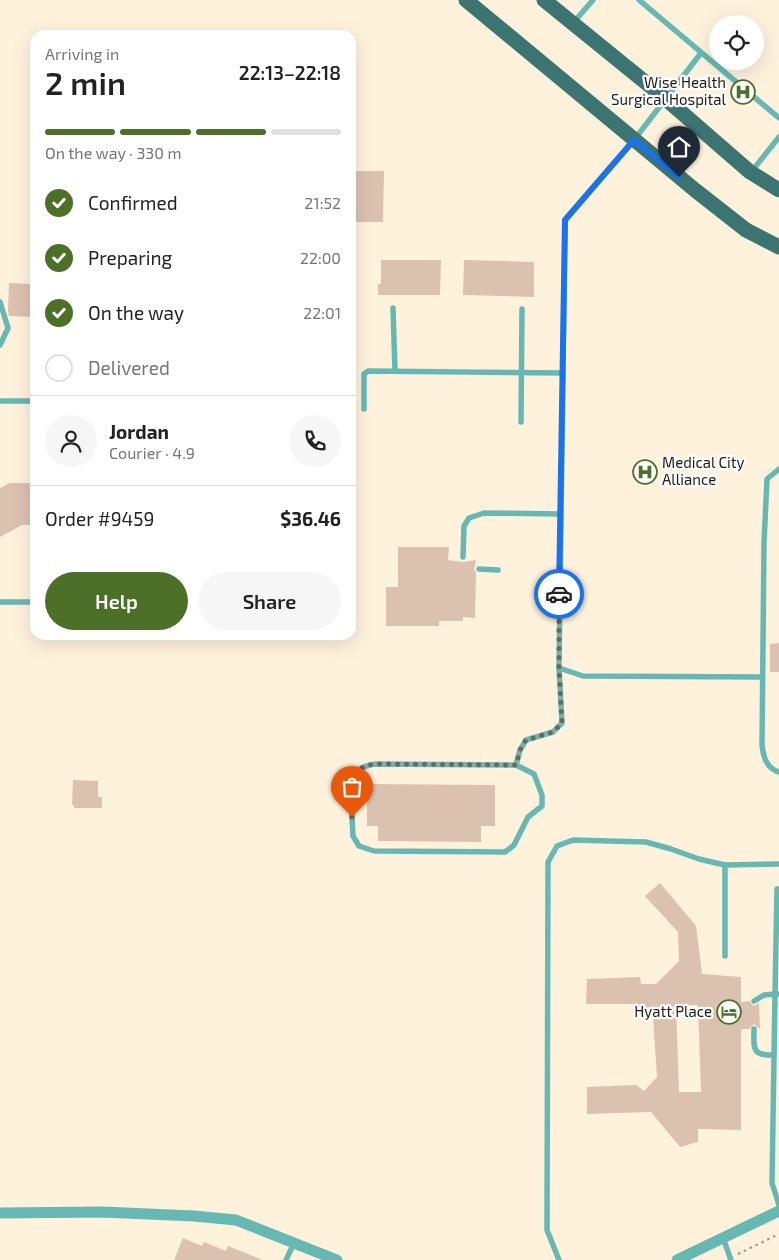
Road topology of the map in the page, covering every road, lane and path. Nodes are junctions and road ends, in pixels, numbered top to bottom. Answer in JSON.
{"nodes":[{"id":1,"x":466,"y":0,"type":"edge"},
{"id":2,"x":544,"y":0,"type":"edge"},
{"id":3,"x":593,"y":0,"type":"edge"},
{"id":4,"x":639,"y":0,"type":"edge"},
{"id":5,"x":573,"y":23,"type":"junction"},
{"id":6,"x":701,"y":53,"type":"junction"},
{"id":7,"x":666,"y":99,"type":"junction"},
{"id":8,"x":779,"y":118,"type":"edge"},
{"id":9,"x":779,"y":137,"type":"edge"},
{"id":10,"x":634,"y":140,"type":"junction"},
{"id":11,"x":750,"y":172,"type":"junction"},
{"id":12,"x":779,"y":190,"type":"edge"},
{"id":13,"x":779,"y":247,"type":"edge"},
{"id":14,"x":0,"y":302,"type":"edge"},
{"id":15,"x":394,"y":308,"type":"dead end"},
{"id":16,"x":522,"y":309,"type":"dead end"},
{"id":17,"x":0,"y":345,"type":"edge"},
{"id":18,"x":395,"y":372,"type":"junction"},
{"id":19,"x":521,"y":372,"type":"junction"},
{"id":20,"x":562,"y":374,"type":"junction"},
{"id":21,"x":0,"y":401,"type":"edge"},
{"id":22,"x":30,"y":401,"type":"edge"},
{"id":23,"x":364,"y":409,"type":"dead end"},
{"id":24,"x":521,"y":422,"type":"dead end"},
{"id":25,"x":779,"y":469,"type":"edge"},
{"id":26,"x":560,"y":514,"type":"junction"},
{"id":27,"x":463,"y":557,"type":"dead end"},
{"id":28,"x":479,"y":569,"type":"dead end"},
{"id":29,"x":498,"y":570,"type":"dead end"},
{"id":30,"x":0,"y":602,"type":"edge"},
{"id":31,"x":30,"y":602,"type":"edge"},
{"id":32,"x":559,"y":668,"type":"junction"},
{"id":33,"x":762,"y":677,"type":"junction"},
{"id":34,"x":516,"y":765,"type":"junction"},
{"id":35,"x":779,"y":772,"type":"edge"},
{"id":36,"x":779,"y":864,"type":"edge"},
{"id":37,"x":726,"y":865,"type":"junction"},
{"id":38,"x":779,"y":889,"type":"edge"},
{"id":39,"x":726,"y":956,"type":"dead end"},
{"id":40,"x":777,"y":994,"type":"edge"},
{"id":41,"x":754,"y":1001,"type":"dead end"},
{"id":42,"x":754,"y":1029,"type":"dead end"},
{"id":43,"x":774,"y":1055,"type":"junction"},
{"id":44,"x":776,"y":1124,"type":"edge"},
{"id":45,"x":779,"y":1206,"type":"edge"},
{"id":46,"x":779,"y":1211,"type":"edge"},
{"id":47,"x":0,"y":1213,"type":"edge"},
{"id":48,"x":779,"y":1234,"type":"edge"},
{"id":49,"x":723,"y":1238,"type":"junction"},
{"id":50,"x":294,"y":1243,"type":"junction"},
{"id":51,"x":314,"y":1256,"type":"edge"},
{"id":52,"x":731,"y":1259,"type":"edge"},
{"id":53,"x":286,"y":1260,"type":"edge"},
{"id":54,"x":337,"y":1260,"type":"edge"},
{"id":55,"x":559,"y":1260,"type":"edge"},
{"id":56,"x":678,"y":1260,"type":"edge"}],
"edges":[{"from":1,"to":10,"type":"main road"},
{"from":2,"to":5,"type":"main road"},
{"from":3,"to":5,"type":"lane"},
{"from":4,"to":6,"type":"lane"},
{"from":5,"to":7,"type":"main road"},
{"from":6,"to":7,"type":"lane"},
{"from":6,"to":8,"type":"lane"},
{"from":7,"to":10,"type":"lane"},
{"from":7,"to":11,"type":"main road"},
{"from":9,"to":11,"type":"lane"},
{"from":10,"to":13,"type":"main road"},
{"from":10,"to":20,"type":"lane"},
{"from":11,"to":12,"type":"main road"},
{"from":14,"to":17,"type":"lane"},
{"from":15,"to":18,"type":"lane"},
{"from":16,"to":19,"type":"lane"},
{"from":18,"to":19,"type":"lane"},
{"from":18,"to":23,"type":"lane"},
{"from":19,"to":20,"type":"lane"},
{"from":19,"to":24,"type":"lane"},
{"from":20,"to":26,"type":"lane"},
{"from":21,"to":22,"type":"lane"},
{"from":25,"to":33,"type":"lane"},
{"from":26,"to":27,"type":"lane"},
{"from":26,"to":32,"type":"lane"},
{"from":28,"to":29,"type":"lane"},
{"from":30,"to":31,"type":"lane"},
{"from":32,"to":33,"type":"lane"},
{"from":32,"to":34,"type":"lane"},
{"from":33,"to":35,"type":"lane"},
{"from":34,"to":34,"type":"lane"},
{"from":36,"to":37,"type":"lane"},
{"from":37,"to":39,"type":"lane"},
{"from":37,"to":55,"type":"lane"},
{"from":38,"to":40,"type":"lane"},
{"from":40,"to":41,"type":"lane"},
{"from":40,"to":43,"type":"lane"},
{"from":42,"to":43,"type":"lane"},
{"from":43,"to":44,"type":"lane"},
{"from":44,"to":45,"type":"lane"},
{"from":46,"to":49,"type":"street"},
{"from":47,"to":50,"type":"street"},
{"from":48,"to":52,"type":"path"},
{"from":49,"to":52,"type":"lane"},
{"from":49,"to":56,"type":"street"},
{"from":50,"to":51,"type":"street"},
{"from":50,"to":53,"type":"lane"},
{"from":51,"to":54,"type":"street"}]}
